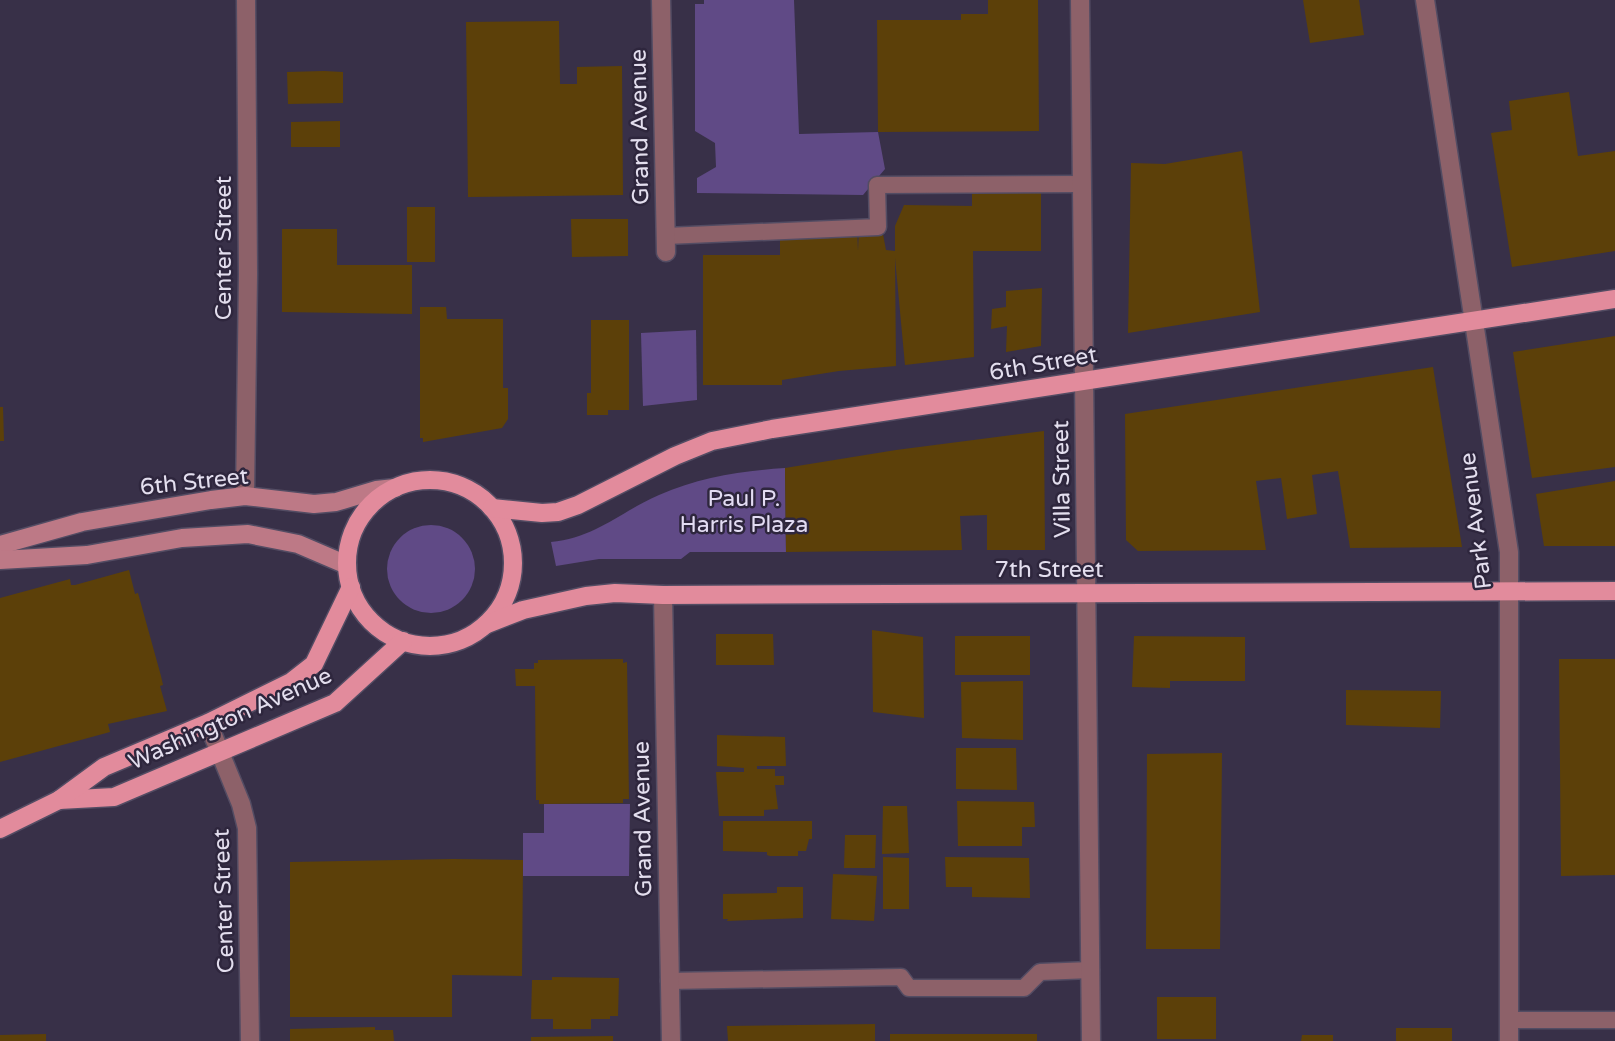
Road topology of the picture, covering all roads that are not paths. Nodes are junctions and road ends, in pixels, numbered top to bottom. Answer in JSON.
{"nodes":[{"id":1,"x":246,"y":0,"type":"edge"},
{"id":2,"x":661,"y":0,"type":"edge"},
{"id":3,"x":1080,"y":0,"type":"edge"},
{"id":4,"x":1425,"y":0,"type":"edge"},
{"id":5,"x":1082,"y":184,"type":"junction"},
{"id":6,"x":666,"y":244,"type":"joint"},
{"id":7,"x":1615,"y":299,"type":"edge"},
{"id":8,"x":1472,"y":320,"type":"junction"},
{"id":9,"x":1084,"y":381,"type":"junction"},
{"id":10,"x":395,"y":488,"type":"junction"},
{"id":11,"x":245,"y":496,"type":"junction"},
{"id":12,"x":492,"y":508,"type":"junction"},
{"id":13,"x":0,"y":545,"type":"edge"},
{"id":14,"x":0,"y":560,"type":"edge"},
{"id":15,"x":347,"y":565,"type":"junction"},
{"id":16,"x":351,"y":587,"type":"junction"},
{"id":17,"x":1615,"y":590,"type":"edge"},
{"id":18,"x":1509,"y":591,"type":"junction"},
{"id":19,"x":1088,"y":593,"type":"junction"},
{"id":20,"x":663,"y":595,"type":"junction"},
{"id":21,"x":487,"y":624,"type":"junction"},
{"id":22,"x":403,"y":641,"type":"junction"},
{"id":23,"x":208,"y":723,"type":"junction"},
{"id":24,"x":220,"y":752,"type":"junction"},
{"id":25,"x":59,"y":800,"type":"junction"},
{"id":26,"x":0,"y":829,"type":"edge"},
{"id":27,"x":1091,"y":970,"type":"junction"},
{"id":28,"x":670,"y":981,"type":"junction"},
{"id":29,"x":1509,"y":1020,"type":"junction"},
{"id":30,"x":1615,"y":1020,"type":"edge"},
{"id":31,"x":250,"y":1041,"type":"edge"},
{"id":32,"x":671,"y":1041,"type":"edge"},
{"id":33,"x":1091,"y":1041,"type":"edge"},
{"id":34,"x":1509,"y":1041,"type":"edge"}],
"edges":[{"from":1,"to":11,"type":"street","name":"Center Street"},
{"from":2,"to":6,"type":"street","name":"Grand Avenue"},
{"from":3,"to":5,"type":"street","name":"Villa Street"},
{"from":4,"to":8,"type":"street","name":"Park Avenue"},
{"from":5,"to":6,"type":"lane"},
{"from":5,"to":9,"type":"street","name":"Villa Street"},
{"from":7,"to":8,"type":"main road","name":"6th Street"},
{"from":8,"to":9,"type":"main road","name":"6th Street"},
{"from":8,"to":18,"type":"street","name":"Park Avenue"},
{"from":9,"to":12,"type":"main road","name":"6th Street"},
{"from":9,"to":19,"type":"street","name":"Villa Street"},
{"from":10,"to":11,"type":"street","name":"6th Street"},
{"from":10,"to":12,"type":"main road"},
{"from":10,"to":15,"type":"main road"},
{"from":11,"to":13,"type":"street","name":"6th Street"},
{"from":12,"to":21,"type":"main road"},
{"from":14,"to":15,"type":"street"},
{"from":15,"to":16,"type":"main road"},
{"from":16,"to":22,"type":"main road"},
{"from":16,"to":23,"type":"main road","name":"Washington Avenue"},
{"from":17,"to":18,"type":"main road","name":"7th Street"},
{"from":18,"to":19,"type":"main road","name":"7th Street"},
{"from":18,"to":29,"type":"street","name":"Park Avenue"},
{"from":19,"to":20,"type":"main road","name":"7th Street"},
{"from":19,"to":27,"type":"street","name":"Villa Street"},
{"from":20,"to":21,"type":"main road","name":"7th Street"},
{"from":20,"to":28,"type":"street","name":"Grand Avenue"},
{"from":21,"to":22,"type":"main road"},
{"from":22,"to":24,"type":"main road","name":"Washington Avenue"},
{"from":23,"to":24,"type":"street","name":"Center Street"},
{"from":23,"to":25,"type":"main road","name":"Washington Avenue"},
{"from":24,"to":25,"type":"main road","name":"Washington Avenue"},
{"from":24,"to":31,"type":"street","name":"Center Street"},
{"from":25,"to":26,"type":"main road","name":"Washington Avenue"},
{"from":27,"to":28,"type":"lane"},
{"from":27,"to":33,"type":"street","name":"Villa Street"},
{"from":28,"to":32,"type":"street","name":"Grand Avenue"},
{"from":29,"to":30,"type":"lane"},
{"from":29,"to":34,"type":"street","name":"Park Avenue"}]}
